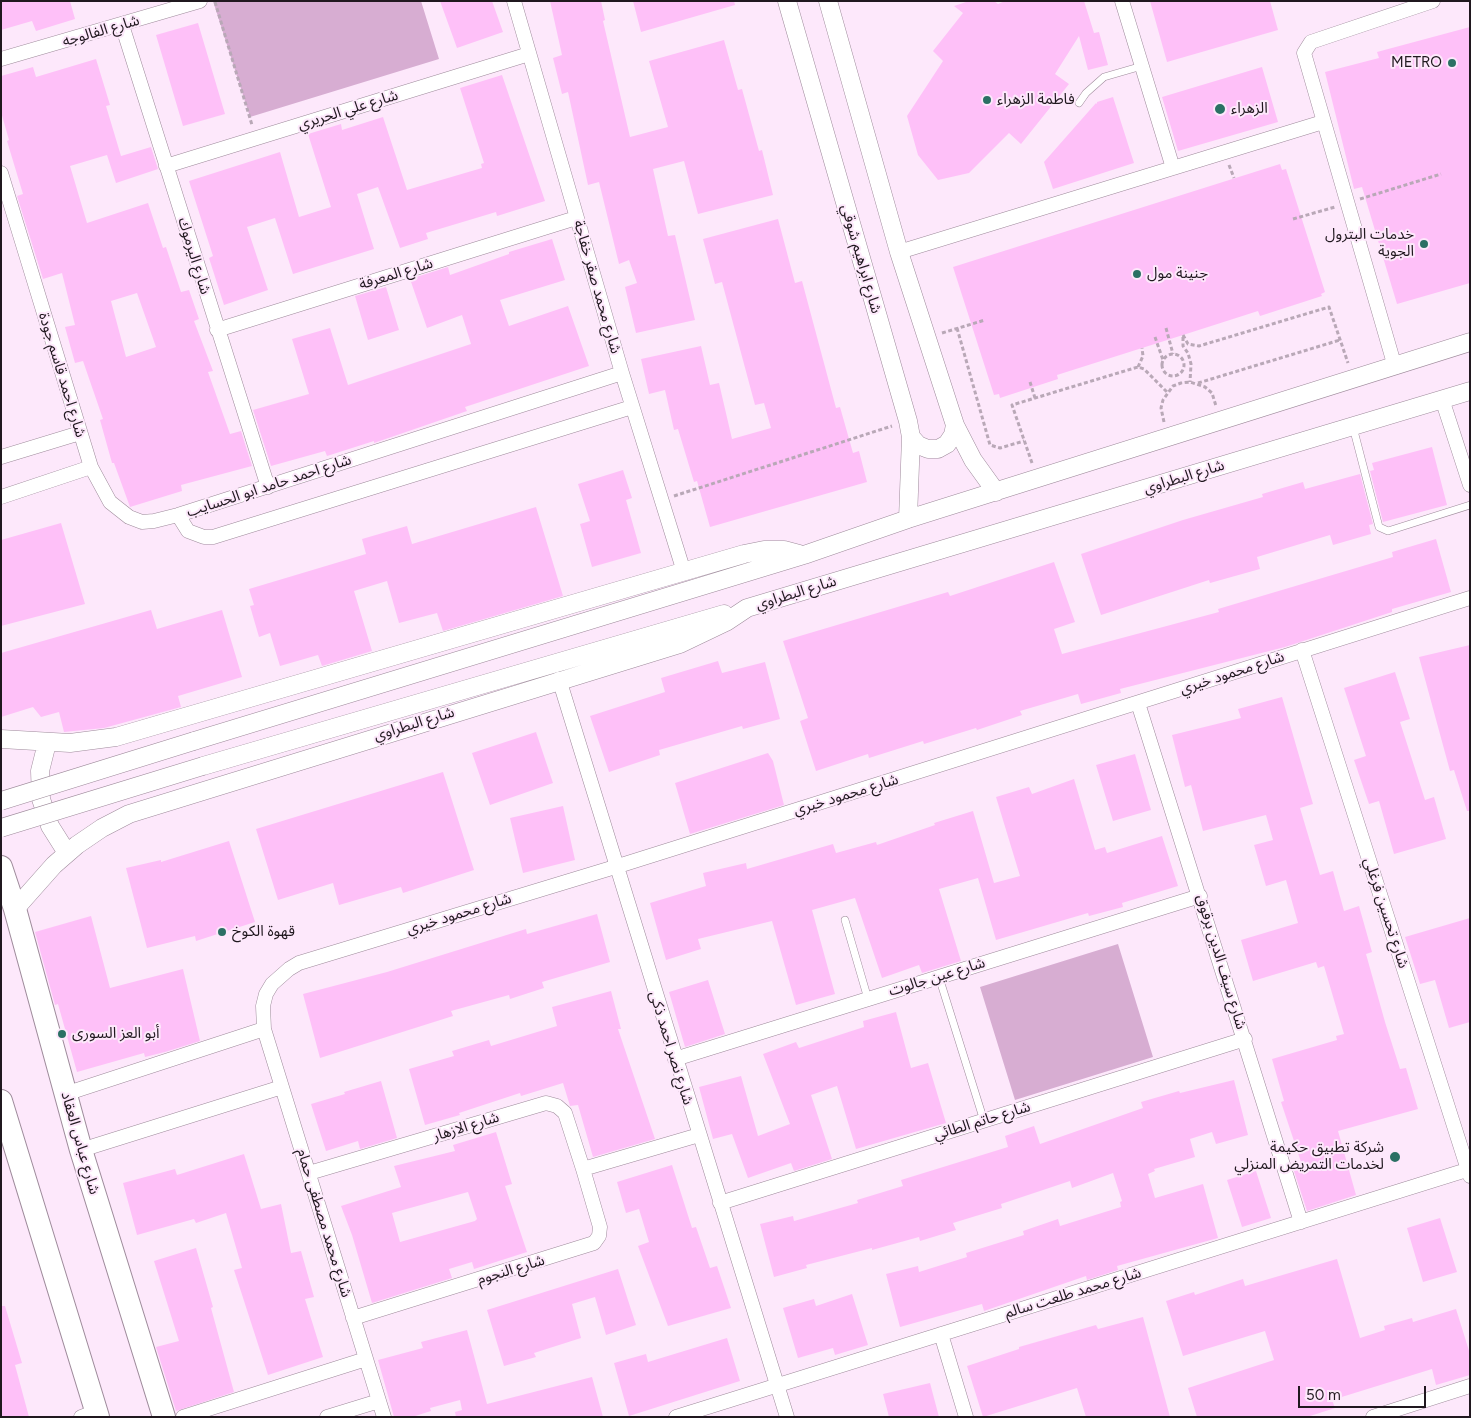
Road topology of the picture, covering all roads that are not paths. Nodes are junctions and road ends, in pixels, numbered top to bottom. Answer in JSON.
{"nodes":[{"id":1,"x":200,"y":1,"type":"edge"},
{"id":2,"x":514,"y":1,"type":"edge"},
{"id":3,"x":787,"y":1,"type":"edge"},
{"id":4,"x":828,"y":1,"type":"edge"},
{"id":5,"x":1122,"y":1,"type":"edge"},
{"id":6,"x":1433,"y":1,"type":"edge"},
{"id":7,"x":122,"y":25,"type":"junction"},
{"id":8,"x":529,"y":54,"type":"junction"},
{"id":9,"x":1,"y":59,"type":"edge"},
{"id":10,"x":1142,"y":66,"type":"junction"},
{"id":11,"x":1079,"y":104,"type":"dead end"},
{"id":12,"x":1323,"y":122,"type":"junction"},
{"id":13,"x":166,"y":166,"type":"junction"},
{"id":14,"x":1173,"y":168,"type":"junction"},
{"id":15,"x":1,"y":173,"type":"edge"},
{"id":16,"x":576,"y":218,"type":"junction"},
{"id":17,"x":899,"y":252,"type":"junction"},
{"id":18,"x":217,"y":330,"type":"junction"},
{"id":19,"x":1470,"y":342,"type":"edge"},
{"id":20,"x":1395,"y":367,"type":"junction"},
{"id":21,"x":622,"y":373,"type":"junction"},
{"id":22,"x":1470,"y":391,"type":"edge"},
{"id":23,"x":1442,"y":399,"type":"junction"},
{"id":24,"x":632,"y":407,"type":"junction"},
{"id":25,"x":955,"y":425,"type":"junction"},
{"id":26,"x":1353,"y":426,"type":"junction"},
{"id":27,"x":910,"y":429,"type":"junction"},
{"id":28,"x":80,"y":433,"type":"junction"},
{"id":29,"x":1,"y":457,"type":"edge"},
{"id":30,"x":91,"y":467,"type":"junction"},
{"id":31,"x":1470,"y":485,"type":"edge"},
{"id":32,"x":268,"y":486,"type":"junction"},
{"id":33,"x":996,"y":492,"type":"junction"},
{"id":34,"x":1,"y":497,"type":"edge"},
{"id":35,"x":1470,"y":505,"type":"edge"},
{"id":36,"x":178,"y":515,"type":"junction"},
{"id":37,"x":908,"y":519,"type":"junction"},
{"id":38,"x":804,"y":555,"type":"junction"},
{"id":39,"x":684,"y":572,"type":"junction"},
{"id":40,"x":1470,"y":598,"type":"edge"},
{"id":41,"x":746,"y":608,"type":"junction"},
{"id":42,"x":1302,"y":650,"type":"junction"},
{"id":43,"x":559,"y":679,"type":"junction"},
{"id":44,"x":1138,"y":703,"type":"junction"},
{"id":45,"x":1,"y":739,"type":"edge"},
{"id":46,"x":47,"y":743,"type":"junction"},
{"id":47,"x":1,"y":801,"type":"edge"},
{"id":48,"x":1,"y":828,"type":"edge"},
{"id":49,"x":67,"y":853,"type":"junction"},
{"id":50,"x":1,"y":867,"type":"edge"},
{"id":51,"x":615,"y":867,"type":"junction"},
{"id":52,"x":1200,"y":896,"type":"junction"},
{"id":53,"x":15,"y":909,"type":"junction"},
{"id":54,"x":845,"y":920,"type":"dead end"},
{"id":55,"x":939,"y":977,"type":"junction"},
{"id":56,"x":868,"y":999,"type":"junction"},
{"id":57,"x":264,"y":1029,"type":"junction"},
{"id":58,"x":1245,"y":1040,"type":"junction"},
{"id":59,"x":675,"y":1059,"type":"junction"},
{"id":60,"x":282,"y":1087,"type":"junction"},
{"id":61,"x":65,"y":1094,"type":"junction"},
{"id":62,"x":1,"y":1101,"type":"edge"},
{"id":63,"x":984,"y":1121,"type":"junction"},
{"id":64,"x":699,"y":1135,"type":"junction"},
{"id":65,"x":81,"y":1150,"type":"junction"},
{"id":66,"x":583,"y":1169,"type":"junction"},
{"id":67,"x":1469,"y":1172,"type":"edge"},
{"id":68,"x":309,"y":1174,"type":"junction"},
{"id":69,"x":720,"y":1203,"type":"junction"},
{"id":70,"x":1301,"y":1222,"type":"junction"},
{"id":71,"x":353,"y":1318,"type":"junction"},
{"id":72,"x":941,"y":1334,"type":"junction"},
{"id":73,"x":366,"y":1359,"type":"junction"},
{"id":74,"x":776,"y":1385,"type":"junction"},
{"id":75,"x":1470,"y":1386,"type":"edge"},
{"id":76,"x":379,"y":1401,"type":"junction"},
{"id":77,"x":92,"y":1415,"type":"edge"},
{"id":78,"x":164,"y":1417,"type":"edge"},
{"id":79,"x":183,"y":1417,"type":"edge"},
{"id":80,"x":327,"y":1417,"type":"edge"},
{"id":81,"x":384,"y":1417,"type":"edge"},
{"id":82,"x":676,"y":1417,"type":"edge"},
{"id":83,"x":787,"y":1417,"type":"edge"},
{"id":84,"x":966,"y":1417,"type":"edge"},
{"id":85,"x":1374,"y":1417,"type":"edge"}],
"edges":[{"from":1,"to":7,"type":"street","name":"شارع الفالوجه"},
{"from":2,"to":8,"type":"street","name":"شارع محمد صقر خفاجة"},
{"from":3,"to":27,"type":"street","name":"شارع ابراهيم شوقي"},
{"from":4,"to":17,"type":"street"},
{"from":5,"to":10,"type":"street"},
{"from":6,"to":12,"type":"street"},
{"from":7,"to":9,"type":"street","name":"شارع الفالوجه"},
{"from":7,"to":13,"type":"street","name":"شارع اليرموك"},
{"from":8,"to":13,"type":"street","name":"شارع علي الحريري"},
{"from":8,"to":16,"type":"street","name":"شارع محمد صقر خفاجة"},
{"from":10,"to":11,"type":"lane"},
{"from":10,"to":14,"type":"street"},
{"from":12,"to":14,"type":"street"},
{"from":12,"to":20,"type":"street"},
{"from":13,"to":18,"type":"street","name":"شارع اليرموك"},
{"from":14,"to":17,"type":"street"},
{"from":15,"to":28,"type":"street","name":"شارع احمد قاسم جودة"},
{"from":16,"to":18,"type":"street","name":"شارع المعرفة"},
{"from":16,"to":21,"type":"street","name":"شارع محمد صقر خفاجة"},
{"from":17,"to":25,"type":"street"},
{"from":18,"to":32,"type":"street","name":"شارع اليرموك"},
{"from":19,"to":20,"type":"street"},
{"from":20,"to":33,"type":"street"},
{"from":21,"to":24,"type":"street","name":"شارع محمد صقر خفاجة"},
{"from":21,"to":32,"type":"street","name":"شارع احمد حامد ابو الحسايب"},
{"from":22,"to":23,"type":"street","name":"شارع البطراوي"},
{"from":23,"to":26,"type":"street","name":"شارع البطراوي"},
{"from":23,"to":31,"type":"street"},
{"from":24,"to":36,"type":"street","name":"شارع احمد حامد ابو الحسايب"},
{"from":24,"to":39,"type":"street","name":"شارع محمد صقر خفاجة"},
{"from":25,"to":27,"type":"street"},
{"from":25,"to":33,"type":"street"},
{"from":26,"to":35,"type":"lane"},
{"from":26,"to":41,"type":"street","name":"شارع البطراوي"},
{"from":27,"to":37,"type":"street","name":"شارع ابراهيم شوقي"},
{"from":28,"to":29,"type":"street"},
{"from":28,"to":30,"type":"street","name":"شارع احمد قاسم جودة"},
{"from":30,"to":34,"type":"street"},
{"from":30,"to":36,"type":"street","name":"شارع احمد قاسم جودة"},
{"from":32,"to":36,"type":"street","name":"شارع احمد حامد ابو الحسايب"},
{"from":33,"to":37,"type":"street"},
{"from":37,"to":38,"type":"street"},
{"from":38,"to":39,"type":"street"},
{"from":38,"to":47,"type":"street","bridge":true},
{"from":39,"to":46,"type":"street"},
{"from":40,"to":42,"type":"street","name":"شارع محمود خيري"},
{"from":41,"to":43,"type":"street","name":"شارع البطراوي"},
{"from":41,"to":48,"type":"street","bridge":true},
{"from":42,"to":44,"type":"street","name":"شارع محمود خيري"},
{"from":42,"to":67,"type":"street","name":"شارع تحسين فرغلي"},
{"from":43,"to":49,"type":"street","name":"شارع البطراوي"},
{"from":43,"to":51,"type":"street","name":"شارع نصر احمد ذكى"},
{"from":44,"to":51,"type":"street","name":"شارع محمود خيري"},
{"from":44,"to":52,"type":"street","name":"شارع سيف الدين برقوق"},
{"from":45,"to":46,"type":"street"},
{"from":46,"to":49,"type":"street"},
{"from":49,"to":53,"type":"street","name":"شارع البطراوي"},
{"from":50,"to":53,"type":"main road","name":"شارع عباس العقاد"},
{"from":51,"to":57,"type":"street","name":"شارع محمود خيري"},
{"from":51,"to":59,"type":"street","name":"شارع نصر احمد ذكى"},
{"from":52,"to":55,"type":"street","name":"شارع عين جالوت"},
{"from":52,"to":58,"type":"street","name":"شارع سيف الدين برقوق"},
{"from":53,"to":61,"type":"main road","name":"شارع عباس العقاد"},
{"from":54,"to":56,"type":"lane"},
{"from":55,"to":56,"type":"street","name":"شارع عين جالوت"},
{"from":55,"to":63,"type":"lane"},
{"from":56,"to":59,"type":"street","name":"شارع عين جالوت"},
{"from":57,"to":60,"type":"street","name":"شارع محمد مصطفى حمام"},
{"from":57,"to":61,"type":"street"},
{"from":58,"to":63,"type":"street","name":"شارع حاتم الطائي"},
{"from":58,"to":70,"type":"street","name":"شارع سيف الدين برقوق"},
{"from":59,"to":64,"type":"street","name":"شارع نصر احمد ذكى"},
{"from":60,"to":65,"type":"street"},
{"from":60,"to":68,"type":"street","name":"شارع محمد مصطفى حمام"},
{"from":61,"to":65,"type":"main road","name":"شارع عباس العقاد"},
{"from":62,"to":77,"type":"main road"},
{"from":63,"to":69,"type":"street","name":"شارع حاتم الطائي"},
{"from":64,"to":66,"type":"street"},
{"from":64,"to":69,"type":"street","name":"شارع نصر احمد ذكى"},
{"from":65,"to":78,"type":"main road","name":"شارع عباس العقاد"},
{"from":66,"to":68,"type":"street","name":"شارع الازهار"},
{"from":66,"to":71,"type":"street","name":"شارع النجوم"},
{"from":67,"to":70,"type":"street","name":"شارع محمد طلعت سالم"},
{"from":68,"to":71,"type":"street","name":"شارع محمد مصطفى حمام"},
{"from":69,"to":74,"type":"street","name":"شارع نصر احمد ذكى"},
{"from":70,"to":72,"type":"street","name":"شارع محمد طلعت سالم"},
{"from":71,"to":73,"type":"street","name":"شارع محمد مصطفى حمام"},
{"from":72,"to":74,"type":"street","name":"شارع محمد طلعت سالم"},
{"from":72,"to":84,"type":"street"},
{"from":73,"to":76,"type":"street","name":"شارع محمد مصطفى حمام"},
{"from":73,"to":79,"type":"street"},
{"from":74,"to":82,"type":"street","name":"شارع محمد طلعت سالم"},
{"from":74,"to":83,"type":"street","name":"شارع نصر احمد ذكى"},
{"from":75,"to":85,"type":"street"},
{"from":76,"to":80,"type":"street"},
{"from":76,"to":81,"type":"street","name":"شارع محمد مصطفى حمام"}]}
